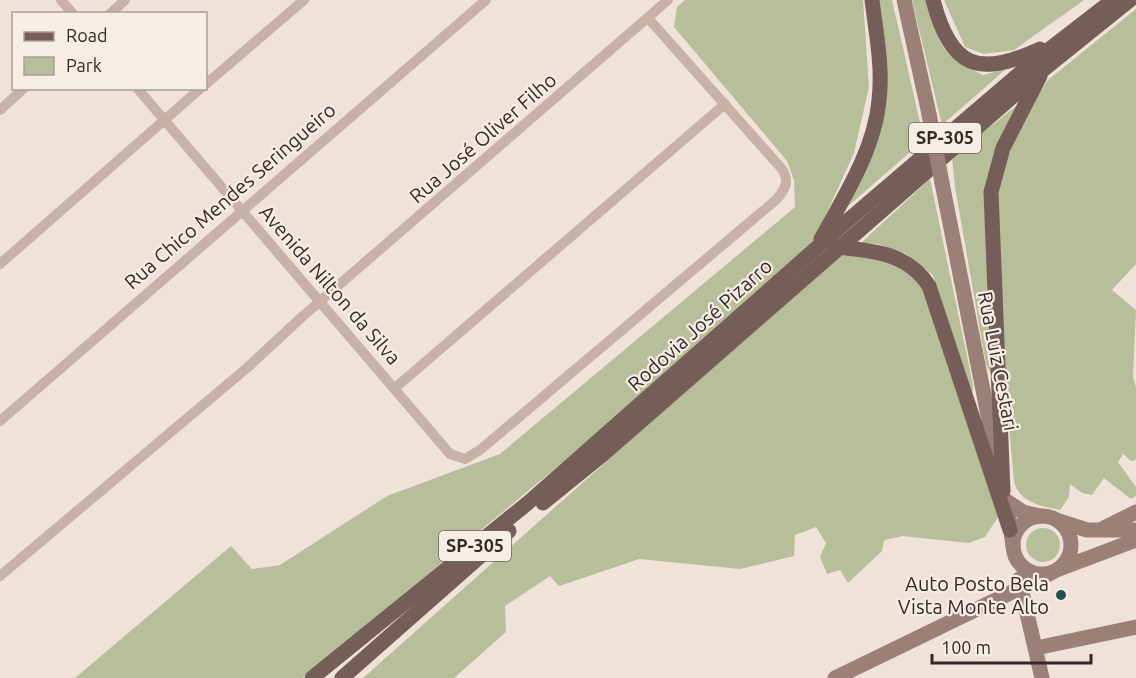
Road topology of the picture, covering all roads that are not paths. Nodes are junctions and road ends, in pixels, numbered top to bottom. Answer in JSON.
{"nodes":[{"id":1,"x":61,"y":0,"type":"edge"},
{"id":2,"x":125,"y":0,"type":"edge"},
{"id":3,"x":304,"y":0,"type":"edge"},
{"id":4,"x":486,"y":0,"type":"edge"},
{"id":5,"x":668,"y":0,"type":"edge"},
{"id":6,"x":872,"y":0,"type":"edge"},
{"id":7,"x":904,"y":0,"type":"edge"},
{"id":8,"x":933,"y":0,"type":"edge"},
{"id":9,"x":1113,"y":0,"type":"edge"},
{"id":10,"x":1130,"y":0,"type":"edge"},
{"id":11,"x":71,"y":12,"type":"edge"},
{"id":12,"x":112,"y":12,"type":"edge"},
{"id":13,"x":648,"y":18,"type":"junction"},
{"id":14,"x":1064,"y":38,"type":"junction"},
{"id":15,"x":1043,"y":70,"type":"junction"},
{"id":16,"x":207,"y":83,"type":"edge"},
{"id":17,"x":22,"y":90,"type":"edge"},
{"id":18,"x":139,"y":90,"type":"edge"},
{"id":19,"x":199,"y":90,"type":"edge"},
{"id":20,"x":725,"y":104,"type":"junction"},
{"id":21,"x":0,"y":110,"type":"edge"},
{"id":22,"x":164,"y":120,"type":"junction"},
{"id":23,"x":241,"y":209,"type":"junction"},
{"id":24,"x":837,"y":247,"type":"junction"},
{"id":25,"x":814,"y":250,"type":"junction"},
{"id":26,"x":0,"y":264,"type":"edge"},
{"id":27,"x":321,"y":302,"type":"junction"},
{"id":28,"x":395,"y":388,"type":"junction"},
{"id":29,"x":0,"y":421,"type":"edge"},
{"id":30,"x":1004,"y":496,"type":"junction"},
{"id":31,"x":1136,"y":512,"type":"edge"},
{"id":32,"x":1050,"y":518,"type":"junction"},
{"id":33,"x":1010,"y":530,"type":"junction"},
{"id":34,"x":1101,"y":530,"type":"junction"},
{"id":35,"x":1136,"y":530,"type":"edge"},
{"id":36,"x":1136,"y":540,"type":"edge"},
{"id":37,"x":1014,"y":550,"type":"junction"},
{"id":38,"x":1055,"y":571,"type":"junction"},
{"id":39,"x":0,"y":576,"type":"edge"},
{"id":40,"x":1020,"y":587,"type":"junction"},
{"id":41,"x":1136,"y":627,"type":"edge"},
{"id":42,"x":1036,"y":648,"type":"junction"},
{"id":43,"x":312,"y":678,"type":"edge"},
{"id":44,"x":342,"y":678,"type":"edge"},
{"id":45,"x":835,"y":678,"type":"edge"},
{"id":46,"x":1042,"y":678,"type":"edge"}],
"edges":[{"from":1,"to":11,"type":"street"},
{"from":2,"to":12,"type":"street"},
{"from":3,"to":16,"type":"street"},
{"from":4,"to":23,"type":"street","name":"Rua Chico Mendes Seringueiro"},
{"from":5,"to":13,"type":"street","name":"Rua José Oliver Filho"},
{"from":6,"to":25,"type":"main road"},
{"from":7,"to":30,"type":"street","name":"Rua Luiz Cestari","bridge":true},
{"from":8,"to":14,"type":"main road"},
{"from":9,"to":14,"type":"main road","name":"Rodovia José Pizarro","number":"SP-305"},
{"from":10,"to":15,"type":"main road","name":"Rodovia José Pizarro","number":"SP-305"},
{"from":13,"to":20,"type":"street"},
{"from":13,"to":27,"type":"street","name":"Rua José Oliver Filho"},
{"from":14,"to":25,"type":"main road","name":"Rodovia José Pizarro","number":"SP-305"},
{"from":15,"to":24,"type":"main road","name":"Rodovia José Pizarro","number":"SP-305"},
{"from":15,"to":30,"type":"main road"},
{"from":17,"to":21,"type":"street"},
{"from":18,"to":22,"type":"street","name":"Avenida Nilton da Silva"},
{"from":19,"to":22,"type":"street"},
{"from":20,"to":28,"type":"street"},
{"from":20,"to":28,"type":"street","name":"Avenida Nilton da Silva"},
{"from":22,"to":23,"type":"street","name":"Avenida Nilton da Silva"},
{"from":22,"to":26,"type":"street"},
{"from":23,"to":27,"type":"street","name":"Avenida Nilton da Silva"},
{"from":23,"to":29,"type":"street","name":"Rua Chico Mendes Seringueiro"},
{"from":24,"to":33,"type":"main road"},
{"from":24,"to":44,"type":"main road","name":"Rodovia José Pizarro","number":"SP-305"},
{"from":25,"to":43,"type":"main road","name":"Rodovia José Pizarro","number":"SP-305"},
{"from":27,"to":28,"type":"street","name":"Avenida Nilton da Silva"},
{"from":27,"to":39,"type":"street","name":"Rua José Oliver Filho"},
{"from":30,"to":32,"type":"street"},
{"from":30,"to":33,"type":"street","name":"Rua Luiz Cestari"},
{"from":31,"to":34,"type":"street"},
{"from":32,"to":34,"type":"street"},
{"from":32,"to":37,"type":"street"},
{"from":32,"to":38,"type":"street"},
{"from":33,"to":37,"type":"street","name":"Rua Luiz Cestari"},
{"from":34,"to":35,"type":"street"},
{"from":36,"to":38,"type":"street"},
{"from":37,"to":38,"type":"street"},
{"from":37,"to":40,"type":"street","name":"Rua Luiz Cestari"},
{"from":38,"to":40,"type":"street"},
{"from":40,"to":42,"type":"street","name":"Rua Luiz Cestari"},
{"from":40,"to":45,"type":"street"},
{"from":41,"to":42,"type":"street"},
{"from":42,"to":46,"type":"street","name":"Rua Luiz Cestari"}]}
